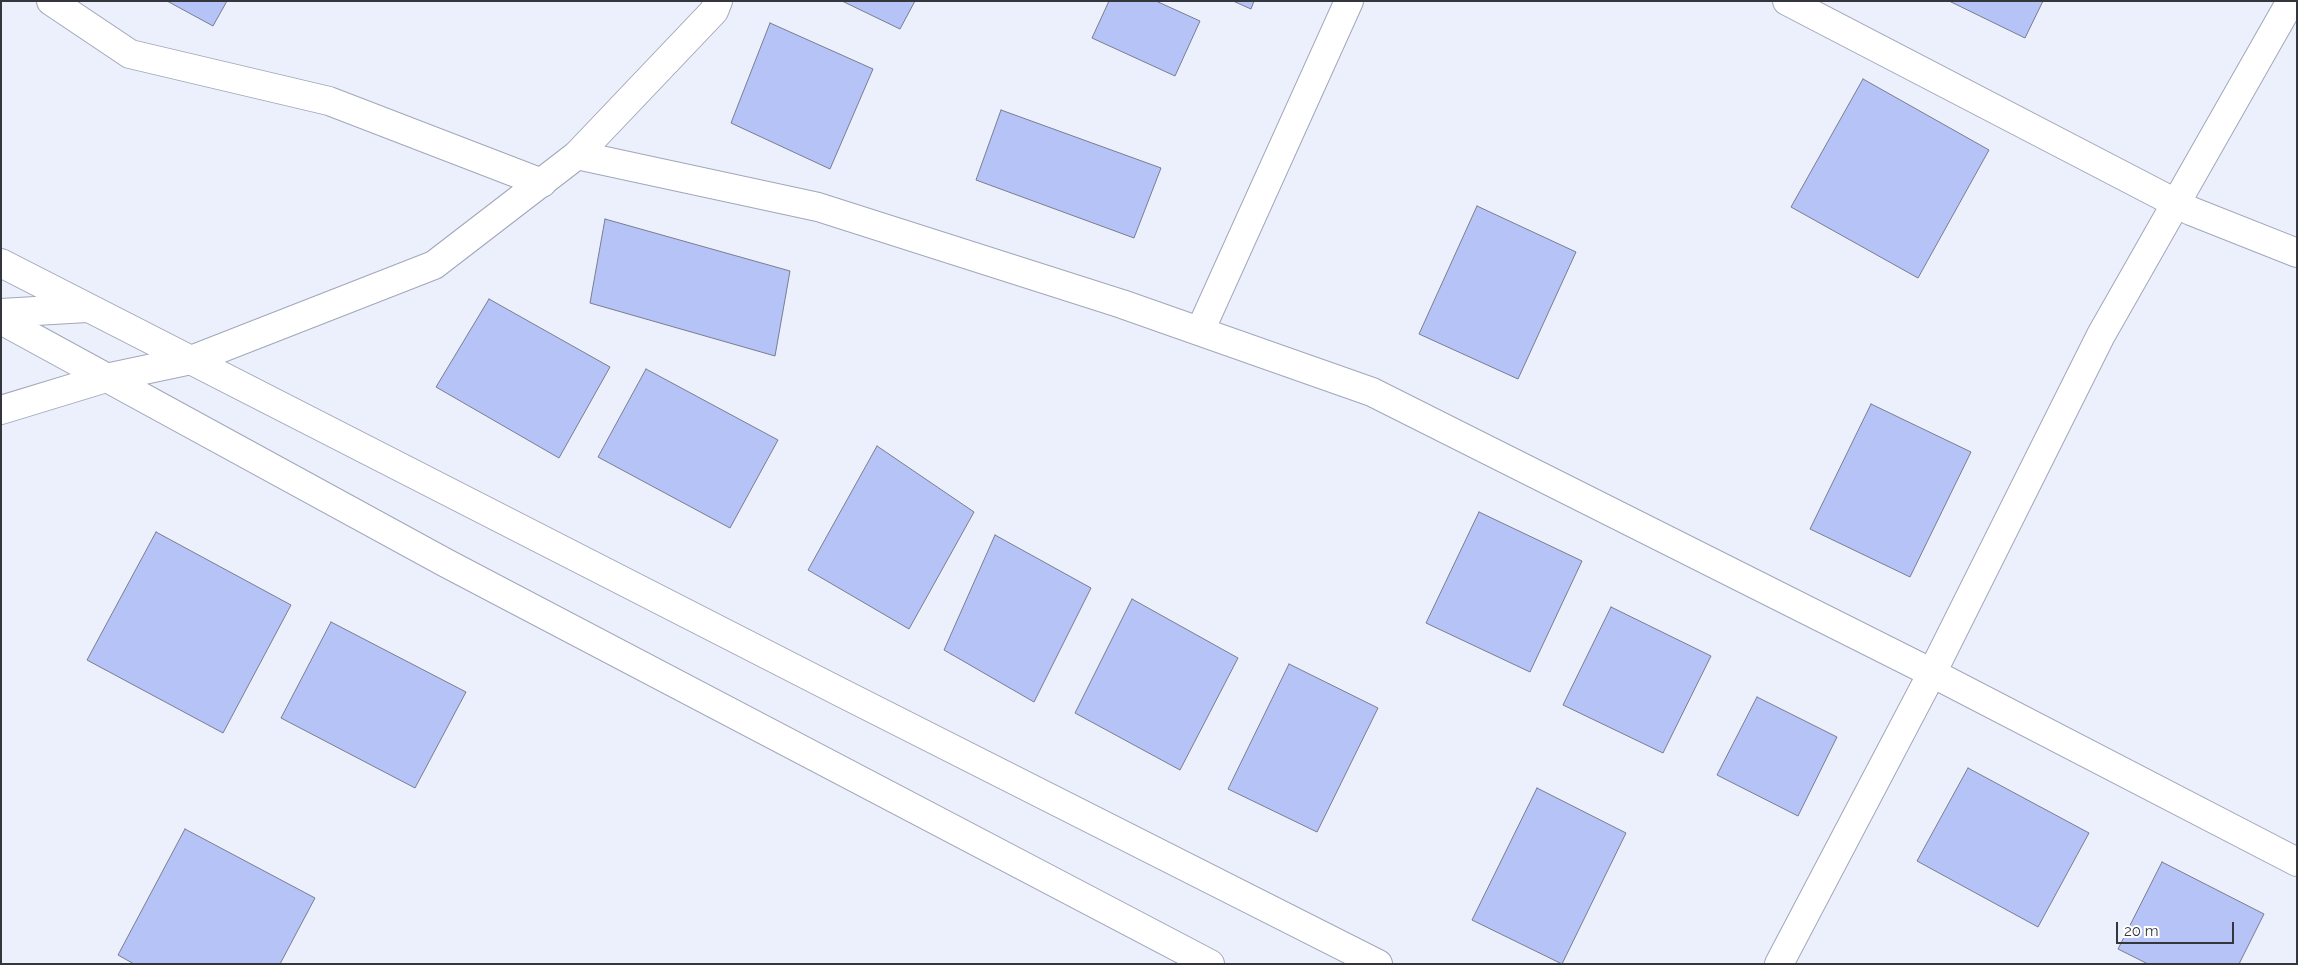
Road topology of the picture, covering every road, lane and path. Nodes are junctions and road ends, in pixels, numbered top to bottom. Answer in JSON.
{"nodes":[{"id":1,"x":51,"y":1,"type":"edge"},
{"id":2,"x":718,"y":1,"type":"edge"},
{"id":3,"x":1349,"y":1,"type":"edge"},
{"id":4,"x":1786,"y":1,"type":"edge"},
{"id":5,"x":2291,"y":1,"type":"edge"},
{"id":6,"x":577,"y":155,"type":"junction"},
{"id":7,"x":542,"y":183,"type":"junction"},
{"id":8,"x":2177,"y":202,"type":"junction"},
{"id":9,"x":2297,"y":253,"type":"edge"},
{"id":10,"x":1,"y":263,"type":"edge"},
{"id":11,"x":88,"y":308,"type":"junction"},
{"id":12,"x":1,"y":313,"type":"edge"},
{"id":13,"x":1,"y":320,"type":"edge"},
{"id":14,"x":1200,"y":331,"type":"junction"},
{"id":15,"x":191,"y":360,"type":"junction"},
{"id":16,"x":106,"y":378,"type":"junction"},
{"id":17,"x":1,"y":410,"type":"edge"},
{"id":18,"x":1932,"y":673,"type":"junction"},
{"id":19,"x":2297,"y":862,"type":"edge"},
{"id":20,"x":1210,"y":964,"type":"edge"},
{"id":21,"x":1378,"y":964,"type":"edge"},
{"id":22,"x":1779,"y":964,"type":"edge"}],
"edges":[{"from":1,"to":7,"type":"street"},
{"from":2,"to":6,"type":"street"},
{"from":3,"to":14,"type":"street"},
{"from":4,"to":8,"type":"street"},
{"from":5,"to":8,"type":"street"},
{"from":6,"to":7,"type":"street"},
{"from":6,"to":14,"type":"street"},
{"from":7,"to":15,"type":"street"},
{"from":8,"to":9,"type":"street"},
{"from":8,"to":18,"type":"street"},
{"from":10,"to":11,"type":"street"},
{"from":11,"to":12,"type":"street"},
{"from":11,"to":15,"type":"street"},
{"from":13,"to":16,"type":"street"},
{"from":14,"to":18,"type":"street"},
{"from":15,"to":16,"type":"street"},
{"from":15,"to":21,"type":"street"},
{"from":16,"to":17,"type":"street"},
{"from":16,"to":20,"type":"street"},
{"from":18,"to":19,"type":"street"},
{"from":18,"to":22,"type":"street"}]}
